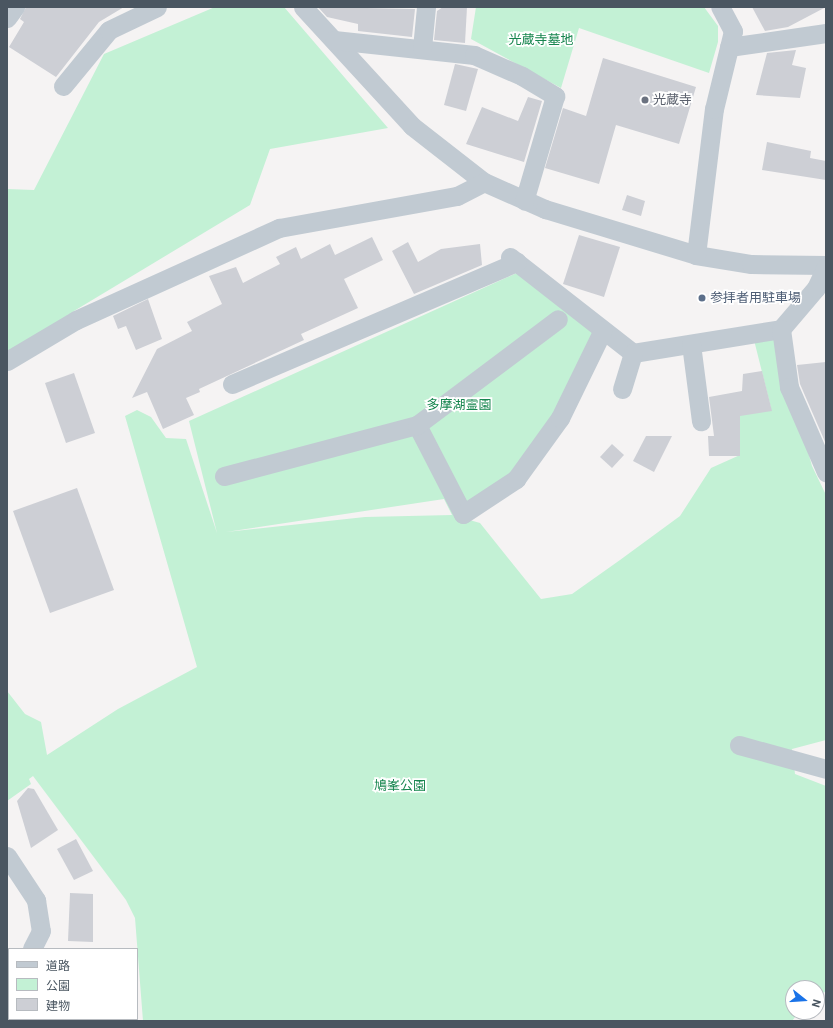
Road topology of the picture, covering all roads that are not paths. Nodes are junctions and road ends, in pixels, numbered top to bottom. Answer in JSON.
{"nodes":[{"id":1,"x":14,"y":7,"type":"edge"},
{"id":2,"x":157,"y":7,"type":"edge"},
{"id":3,"x":302,"y":7,"type":"edge"},
{"id":4,"x":426,"y":7,"type":"edge"},
{"id":5,"x":720,"y":7,"type":"edge"},
{"id":6,"x":7,"y":18,"type":"edge"},
{"id":7,"x":826,"y":32,"type":"edge"},
{"id":8,"x":334,"y":40,"type":"junction"},
{"id":9,"x":729,"y":47,"type":"junction"},
{"id":10,"x":422,"y":48,"type":"junction"},
{"id":11,"x":63,"y":86,"type":"dead end"},
{"id":12,"x":484,"y":182,"type":"junction"},
{"id":13,"x":524,"y":201,"type":"junction"},
{"id":14,"x":696,"y":255,"type":"junction"},
{"id":15,"x":826,"y":266,"type":"edge"},
{"id":16,"x":558,"y":319,"type":"dead end"},
{"id":17,"x":781,"y":329,"type":"junction"},
{"id":18,"x":603,"y":330,"type":"junction"},
{"id":19,"x":691,"y":344,"type":"junction"},
{"id":20,"x":634,"y":353,"type":"junction"},
{"id":21,"x":7,"y":361,"type":"edge"},
{"id":22,"x":232,"y":384,"type":"dead end"},
{"id":23,"x":622,"y":389,"type":"dead end"},
{"id":24,"x":701,"y":421,"type":"dead end"},
{"id":25,"x":417,"y":425,"type":"junction"},
{"id":26,"x":826,"y":472,"type":"edge"},
{"id":27,"x":224,"y":476,"type":"dead end"},
{"id":28,"x":739,"y":746,"type":"dead end"},
{"id":29,"x":826,"y":769,"type":"edge"},
{"id":30,"x":7,"y":856,"type":"edge"},
{"id":31,"x":32,"y":948,"type":"edge"}],
"edges":[{"from":1,"to":6,"type":"street"},
{"from":2,"to":11,"type":"street"},
{"from":3,"to":8,"type":"street"},
{"from":4,"to":10,"type":"street"},
{"from":5,"to":9,"type":"street"},
{"from":7,"to":9,"type":"street"},
{"from":8,"to":10,"type":"street"},
{"from":8,"to":12,"type":"street"},
{"from":9,"to":14,"type":"street"},
{"from":10,"to":13,"type":"street"},
{"from":12,"to":13,"type":"street"},
{"from":12,"to":21,"type":"street"},
{"from":13,"to":14,"type":"street"},
{"from":14,"to":15,"type":"street"},
{"from":15,"to":17,"type":"street"},
{"from":16,"to":25,"type":"street"},
{"from":17,"to":19,"type":"street"},
{"from":17,"to":26,"type":"street"},
{"from":18,"to":20,"type":"street"},
{"from":18,"to":22,"type":"street"},
{"from":18,"to":25,"type":"street"},
{"from":19,"to":20,"type":"street"},
{"from":19,"to":24,"type":"street"},
{"from":20,"to":23,"type":"street"},
{"from":25,"to":27,"type":"street"},
{"from":28,"to":29,"type":"street"},
{"from":30,"to":31,"type":"street"}]}
